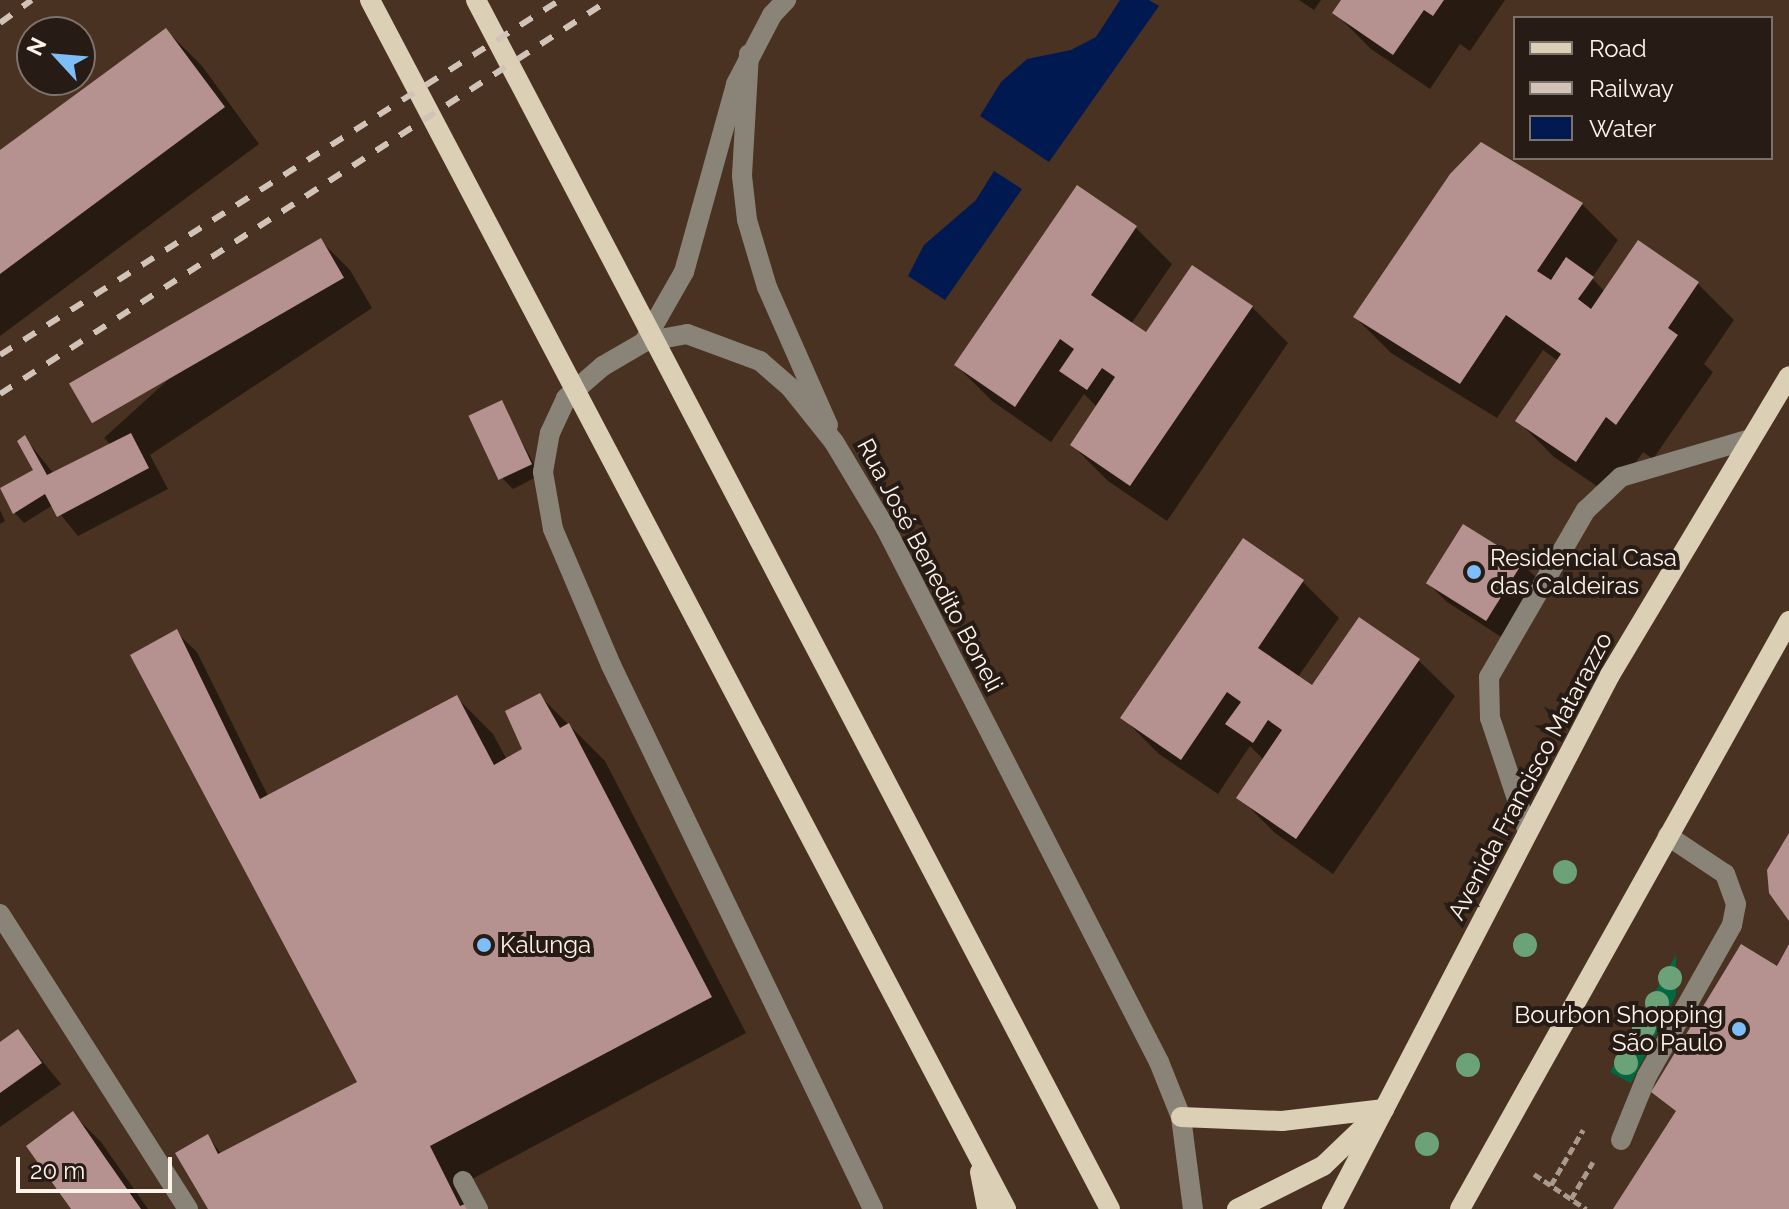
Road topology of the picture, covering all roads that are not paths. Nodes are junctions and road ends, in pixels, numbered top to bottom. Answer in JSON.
{"nodes":[{"id":1,"x":370,"y":0,"type":"edge"},
{"id":2,"x":476,"y":0,"type":"edge"},
{"id":3,"x":786,"y":0,"type":"edge"},
{"id":4,"x":749,"y":54,"type":"junction"},
{"id":5,"x":644,"y":342,"type":"junction"},
{"id":6,"x":1789,"y":376,"type":"edge"},
{"id":7,"x":1747,"y":440,"type":"junction"},
{"id":8,"x":834,"y":442,"type":"junction"},
{"id":9,"x":1789,"y":621,"type":"edge"},
{"id":10,"x":1527,"y":829,"type":"junction"},
{"id":11,"x":1668,"y":836,"type":"junction"},
{"id":12,"x":0,"y":914,"type":"edge"},
{"id":13,"x":1384,"y":1109,"type":"junction"},
{"id":14,"x":1181,"y":1117,"type":"junction"},
{"id":15,"x":1621,"y":1140,"type":"dead end"},
{"id":16,"x":978,"y":1157,"type":"junction"},
{"id":17,"x":463,"y":1181,"type":"dead end"},
{"id":18,"x":188,"y":1209,"type":"edge"},
{"id":19,"x":478,"y":1209,"type":"edge"},
{"id":20,"x":873,"y":1209,"type":"edge"},
{"id":21,"x":987,"y":1209,"type":"edge"},
{"id":22,"x":1006,"y":1209,"type":"edge"},
{"id":23,"x":1110,"y":1209,"type":"edge"},
{"id":24,"x":1193,"y":1209,"type":"edge"},
{"id":25,"x":1237,"y":1209,"type":"edge"},
{"id":26,"x":1332,"y":1209,"type":"edge"},
{"id":27,"x":1460,"y":1209,"type":"edge"}],
"edges":[{"from":1,"to":16,"type":"main road"},
{"from":2,"to":23,"type":"main road"},
{"from":3,"to":4,"type":"street"},
{"from":4,"to":5,"type":"street"},
{"from":4,"to":8,"type":"street"},
{"from":5,"to":8,"type":"street","name":"Rua José Benedito Boneli"},
{"from":5,"to":20,"type":"street","name":"Rua José Benedito Boneli"},
{"from":6,"to":7,"type":"main road","name":"Avenida Francisco Matarazzo"},
{"from":7,"to":10,"type":"main road","name":"Avenida Francisco Matarazzo"},
{"from":7,"to":10,"type":"street"},
{"from":8,"to":14,"type":"street","name":"Rua José Benedito Boneli"},
{"from":9,"to":11,"type":"main road"},
{"from":10,"to":13,"type":"main road","name":"Avenida Francisco Matarazzo"},
{"from":11,"to":15,"type":"street"},
{"from":11,"to":27,"type":"main road"},
{"from":12,"to":18,"type":"street"},
{"from":13,"to":14,"type":"main road"},
{"from":13,"to":25,"type":"main road"},
{"from":13,"to":26,"type":"main road","name":"Avenida Francisco Matarazzo"},
{"from":14,"to":24,"type":"street","name":"Rua José Benedito Boneli"},
{"from":16,"to":21,"type":"main road"},
{"from":16,"to":22,"type":"main road"},
{"from":17,"to":19,"type":"street"}]}
